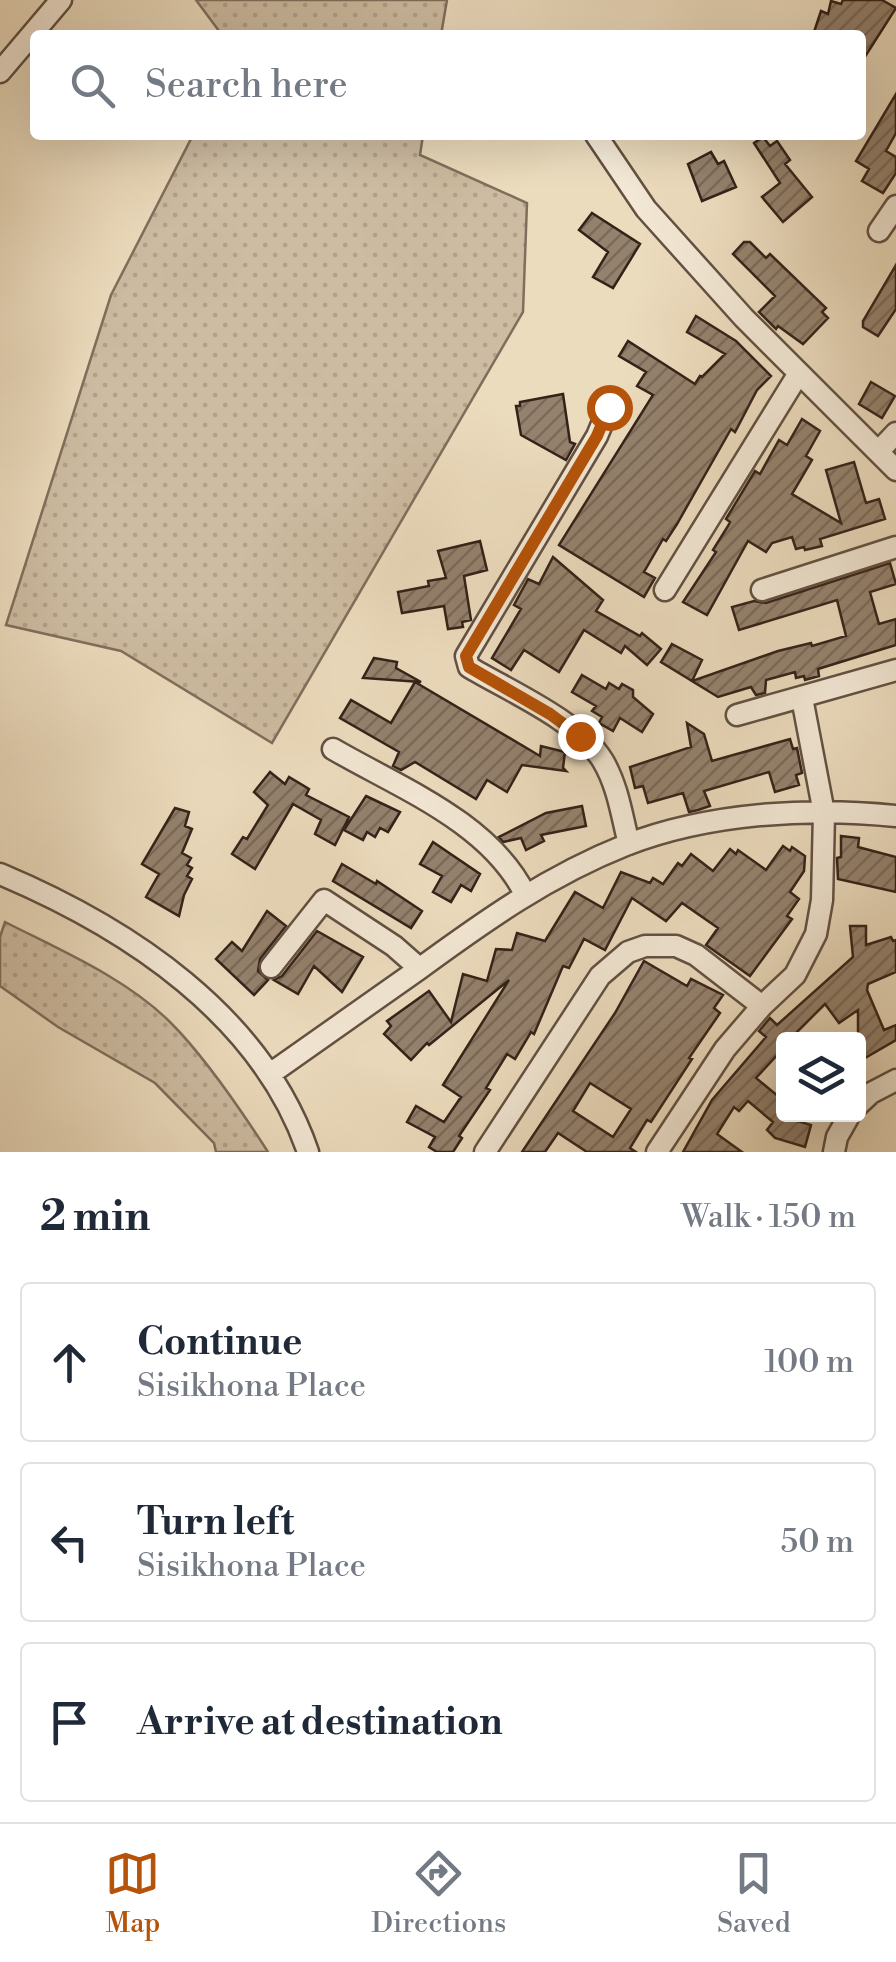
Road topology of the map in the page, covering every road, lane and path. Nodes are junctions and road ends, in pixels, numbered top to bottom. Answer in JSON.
{"nodes":[{"id":1,"x":61,"y":0,"type":"edge"},
{"id":2,"x":36,"y":30,"type":"edge"},
{"id":3,"x":30,"y":37,"type":"edge"},
{"id":4,"x":0,"y":72,"type":"edge"},
{"id":5,"x":599,"y":140,"type":"edge"},
{"id":6,"x":896,"y":206,"type":"edge"},
{"id":7,"x":879,"y":231,"type":"dead end"},
{"id":8,"x":799,"y":373,"type":"junction"},
{"id":9,"x":609,"y":407,"type":"dead end"},
{"id":10,"x":896,"y":433,"type":"edge"},
{"id":11,"x":878,"y":452,"type":"junction"},
{"id":12,"x":896,"y":470,"type":"edge"},
{"id":13,"x":896,"y":547,"type":"edge"},
{"id":14,"x":665,"y":590,"type":"dead end"},
{"id":15,"x":762,"y":590,"type":"dead end"},
{"id":16,"x":896,"y":670,"type":"edge"},
{"id":17,"x":802,"y":698,"type":"junction"},
{"id":18,"x":737,"y":715,"type":"dead end"},
{"id":19,"x":333,"y":750,"type":"dead end"},
{"id":20,"x":824,"y":813,"type":"junction"},
{"id":21,"x":896,"y":816,"type":"edge"},
{"id":22,"x":629,"y":844,"type":"junction"},
{"id":23,"x":0,"y":874,"type":"edge"},
{"id":24,"x":524,"y":894,"type":"junction"},
{"id":25,"x":271,"y":967,"type":"dead end"},
{"id":26,"x":419,"y":968,"type":"junction"},
{"id":27,"x":762,"y":1006,"type":"junction"},
{"id":28,"x":270,"y":1074,"type":"junction"},
{"id":29,"x":896,"y":1080,"type":"edge"},
{"id":30,"x":866,"y":1098,"type":"edge"},
{"id":31,"x":845,"y":1122,"type":"edge"},
{"id":32,"x":308,"y":1152,"type":"edge"},
{"id":33,"x":485,"y":1152,"type":"edge"},
{"id":34,"x":656,"y":1152,"type":"edge"},
{"id":35,"x":834,"y":1152,"type":"edge"}],
"edges":[{"from":1,"to":2,"type":"street"},
{"from":3,"to":4,"type":"street"},
{"from":5,"to":8,"type":"street"},
{"from":6,"to":7,"type":"street"},
{"from":8,"to":11,"type":"street"},
{"from":8,"to":14,"type":"street"},
{"from":9,"to":22,"type":"street"},
{"from":10,"to":11,"type":"street"},
{"from":11,"to":12,"type":"street"},
{"from":13,"to":15,"type":"street"},
{"from":16,"to":17,"type":"street"},
{"from":17,"to":18,"type":"street"},
{"from":17,"to":20,"type":"street"},
{"from":19,"to":24,"type":"street"},
{"from":20,"to":21,"type":"street"},
{"from":20,"to":22,"type":"street"},
{"from":20,"to":27,"type":"street"},
{"from":22,"to":24,"type":"street"},
{"from":23,"to":28,"type":"street"},
{"from":24,"to":26,"type":"street"},
{"from":25,"to":26,"type":"street"},
{"from":26,"to":28,"type":"street"},
{"from":27,"to":33,"type":"street"},
{"from":27,"to":34,"type":"street"},
{"from":28,"to":32,"type":"street"},
{"from":29,"to":30,"type":"street"},
{"from":31,"to":35,"type":"street"}]}
